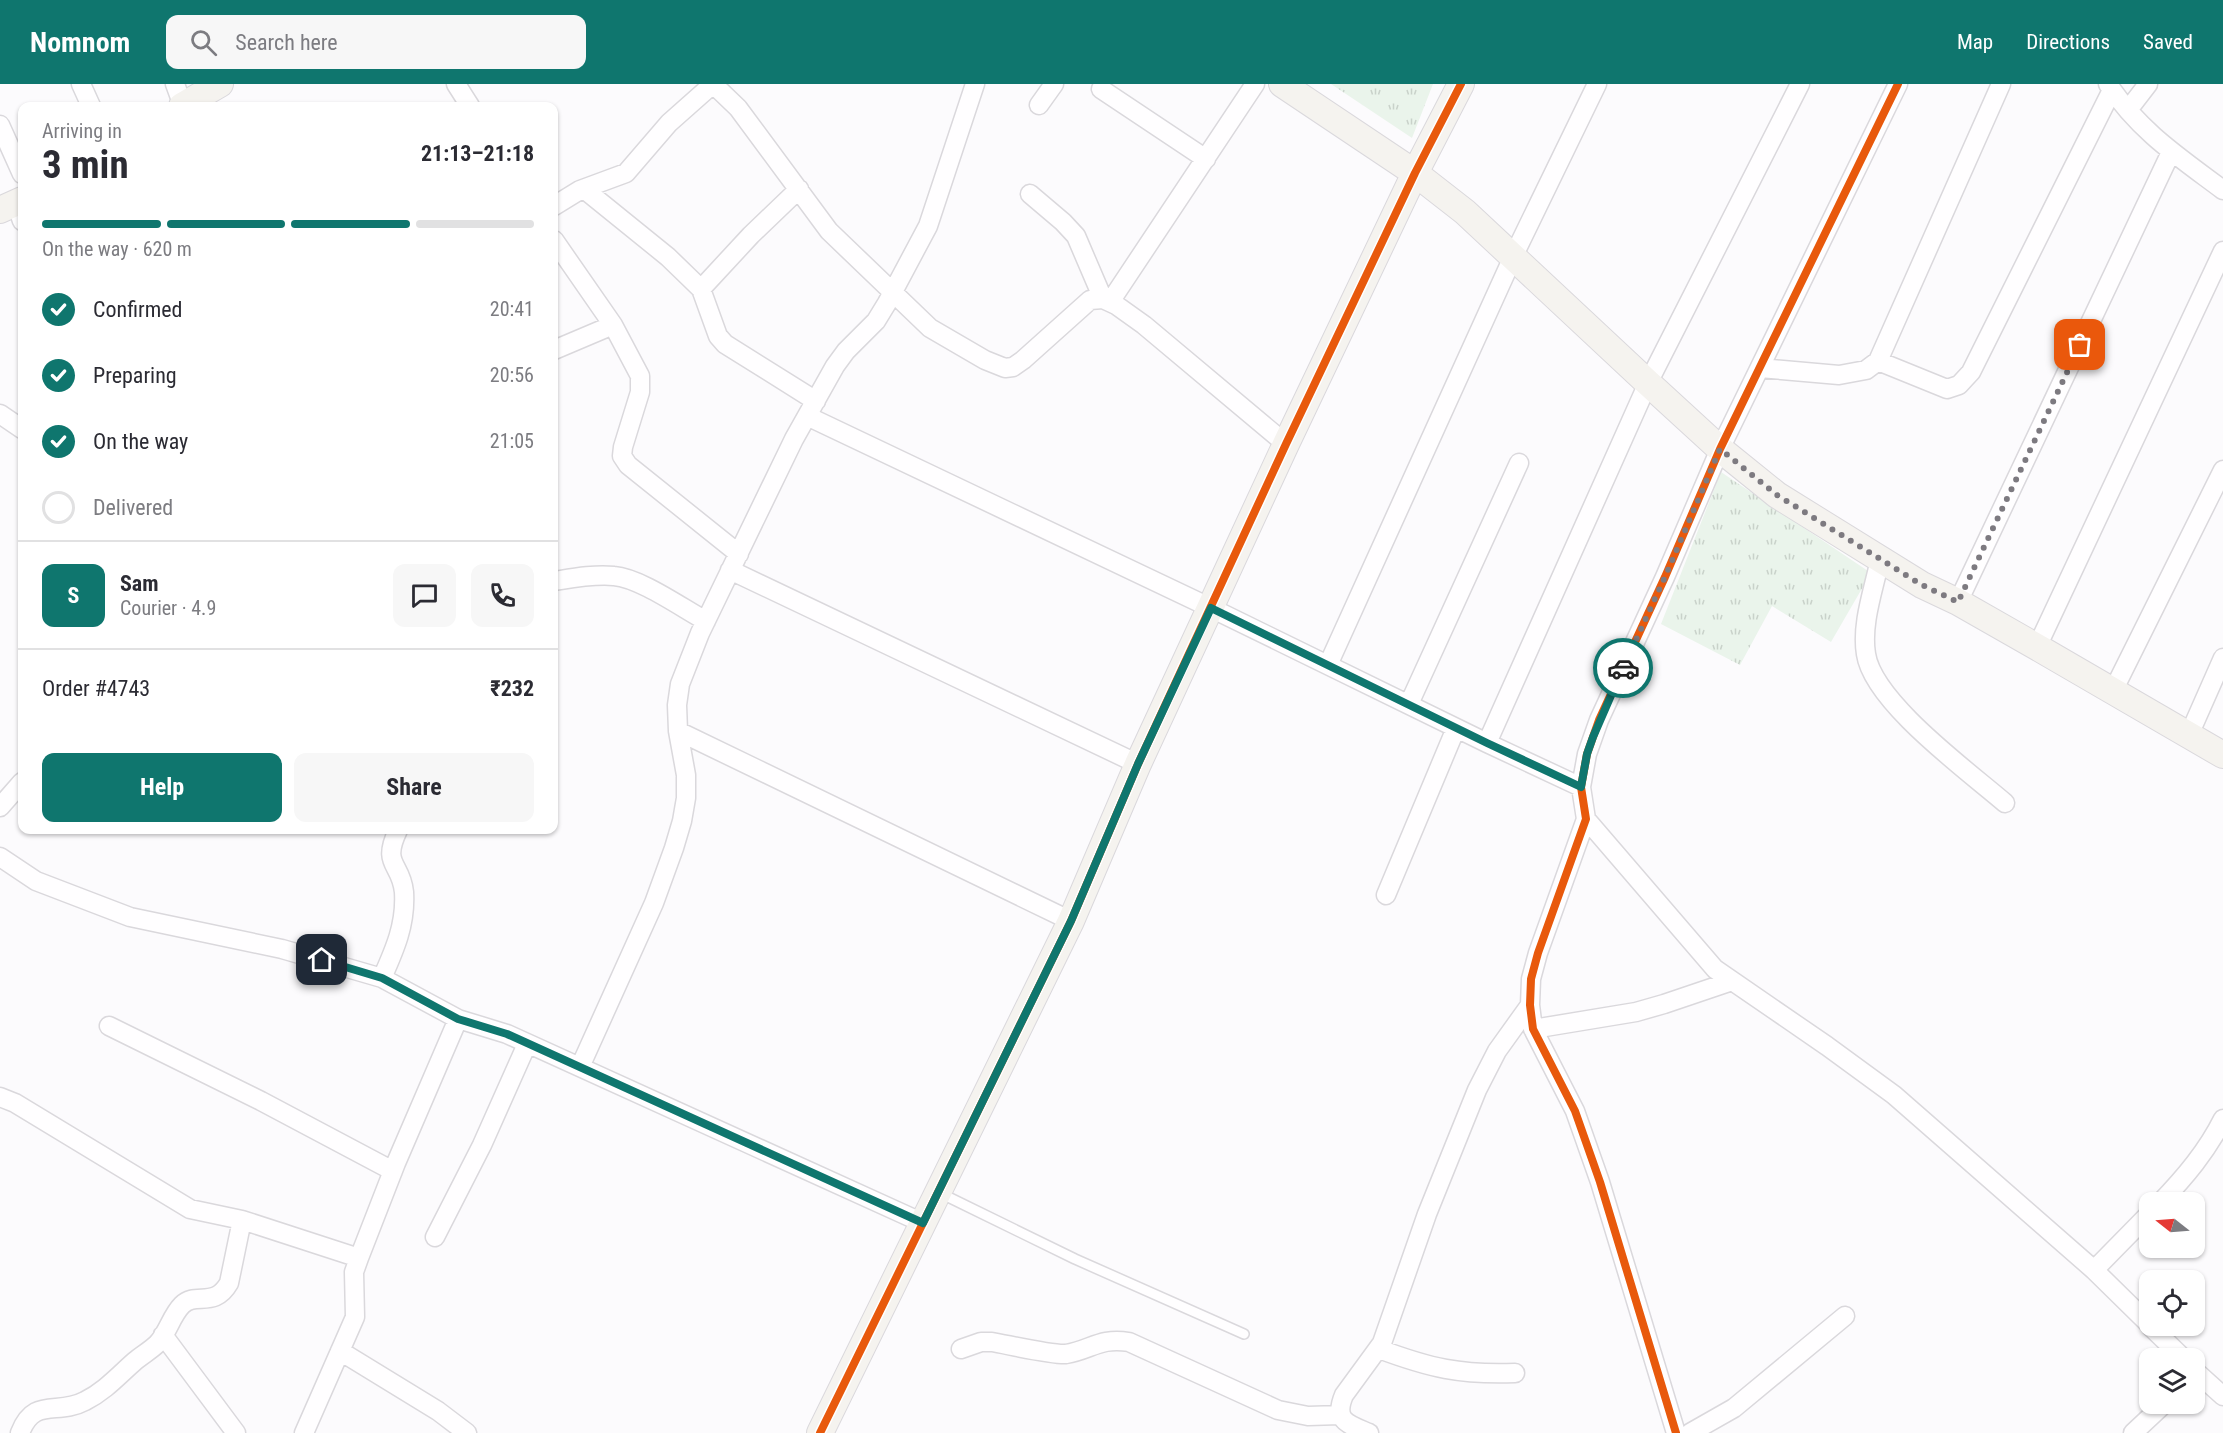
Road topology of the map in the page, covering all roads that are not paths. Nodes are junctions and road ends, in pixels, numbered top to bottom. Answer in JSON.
{"nodes":[{"id":1,"x":81,"y":84,"type":"edge"},
{"id":2,"x":175,"y":84,"type":"edge"},
{"id":3,"x":220,"y":84,"type":"edge"},
{"id":4,"x":456,"y":84,"type":"edge"},
{"id":5,"x":713,"y":84,"type":"edge"},
{"id":6,"x":975,"y":84,"type":"edge"},
{"id":7,"x":1054,"y":84,"type":"edge"},
{"id":8,"x":1255,"y":84,"type":"edge"},
{"id":9,"x":1282,"y":84,"type":"edge"},
{"id":10,"x":1461,"y":84,"type":"edge"},
{"id":11,"x":1598,"y":84,"type":"edge"},
{"id":12,"x":1800,"y":84,"type":"edge"},
{"id":13,"x":1898,"y":84,"type":"edge"},
{"id":14,"x":2001,"y":84,"type":"edge"},
{"id":15,"x":2148,"y":84,"type":"edge"},
{"id":16,"x":2110,"y":87,"type":"edge"},
{"id":17,"x":1101,"y":88,"type":"dead end"},
{"id":18,"x":89,"y":102,"type":"edge"},
{"id":19,"x":182,"y":102,"type":"edge"},
{"id":20,"x":190,"y":102,"type":"edge"},
{"id":21,"x":467,"y":102,"type":"edge"},
{"id":22,"x":1039,"y":105,"type":"dead end"},
{"id":23,"x":2128,"y":110,"type":"junction"},
{"id":24,"x":0,"y":125,"type":"edge"},
{"id":25,"x":2171,"y":152,"type":"junction"},
{"id":26,"x":1206,"y":159,"type":"junction"},
{"id":27,"x":18,"y":165,"type":"edge"},
{"id":28,"x":1415,"y":173,"type":"junction"},
{"id":29,"x":584,"y":189,"type":"junction"},
{"id":30,"x":799,"y":189,"type":"junction"},
{"id":31,"x":2223,"y":190,"type":"edge"},
{"id":32,"x":1030,"y":194,"type":"dead end"},
{"id":33,"x":558,"y":204,"type":"edge"},
{"id":34,"x":558,"y":246,"type":"edge"},
{"id":35,"x":2223,"y":251,"type":"edge"},
{"id":36,"x":1513,"y":257,"type":"junction"},
{"id":37,"x":701,"y":289,"type":"junction"},
{"id":38,"x":893,"y":294,"type":"junction"},
{"id":39,"x":1107,"y":301,"type":"junction"},
{"id":40,"x":613,"y":326,"type":"junction"},
{"id":41,"x":558,"y":348,"type":"edge"},
{"id":42,"x":1878,"y":361,"type":"junction"},
{"id":43,"x":1760,"y":368,"type":"junction"},
{"id":44,"x":1648,"y":383,"type":"junction"},
{"id":45,"x":812,"y":409,"type":"junction"},
{"id":46,"x":0,"y":414,"type":"edge"},
{"id":47,"x":18,"y":426,"type":"edge"},
{"id":48,"x":1286,"y":444,"type":"junction"},
{"id":49,"x":1720,"y":449,"type":"junction"},
{"id":50,"x":1519,"y":463,"type":"dead end"},
{"id":51,"x":2223,"y":470,"type":"edge"},
{"id":52,"x":1880,"y":559,"type":"junction"},
{"id":53,"x":734,"y":562,"type":"junction"},
{"id":54,"x":558,"y":580,"type":"edge"},
{"id":55,"x":1958,"y":602,"type":"junction"},
{"id":56,"x":1211,"y":608,"type":"junction"},
{"id":57,"x":706,"y":621,"type":"junction"},
{"id":58,"x":2037,"y":646,"type":"junction"},
{"id":59,"x":2223,"y":658,"type":"edge"},
{"id":60,"x":1328,"y":665,"type":"junction"},
{"id":61,"x":2114,"y":691,"type":"junction"},
{"id":62,"x":1409,"y":704,"type":"junction"},
{"id":63,"x":1456,"y":728,"type":"junction"},
{"id":64,"x":678,"y":731,"type":"junction"},
{"id":65,"x":2189,"y":735,"type":"junction"},
{"id":66,"x":1487,"y":743,"type":"junction"},
{"id":67,"x":2223,"y":755,"type":"edge"},
{"id":68,"x":1138,"y":764,"type":"junction"},
{"id":69,"x":18,"y":787,"type":"edge"},
{"id":70,"x":1581,"y":787,"type":"junction"},
{"id":71,"x":2005,"y":802,"type":"dead end"},
{"id":72,"x":0,"y":807,"type":"edge"},
{"id":73,"x":1586,"y":819,"type":"junction"},
{"id":74,"x":397,"y":834,"type":"edge"},
{"id":75,"x":0,"y":857,"type":"edge"},
{"id":76,"x":1386,"y":895,"type":"dead end"},
{"id":77,"x":1071,"y":921,"type":"junction"},
{"id":78,"x":382,"y":978,"type":"junction"},
{"id":79,"x":1732,"y":981,"type":"junction"},
{"id":80,"x":1530,"y":1005,"type":"junction"},
{"id":81,"x":458,"y":1019,"type":"junction"},
{"id":82,"x":109,"y":1026,"type":"dead end"},
{"id":83,"x":1533,"y":1029,"type":"junction"},
{"id":84,"x":527,"y":1044,"type":"junction"},
{"id":85,"x":580,"y":1067,"type":"junction"},
{"id":86,"x":0,"y":1097,"type":"edge"},
{"id":87,"x":2223,"y":1119,"type":"edge"},
{"id":88,"x":393,"y":1171,"type":"junction"},
{"id":89,"x":938,"y":1192,"type":"junction"},
{"id":90,"x":2171,"y":1192,"type":"edge"},
{"id":91,"x":242,"y":1220,"type":"junction"},
{"id":92,"x":923,"y":1223,"type":"junction"},
{"id":93,"x":2139,"y":1224,"type":"edge"},
{"id":94,"x":435,"y":1238,"type":"dead end"},
{"id":95,"x":359,"y":1258,"type":"junction"},
{"id":96,"x":2094,"y":1270,"type":"junction"},
{"id":97,"x":2139,"y":1315,"type":"edge"},
{"id":98,"x":1845,"y":1316,"type":"dead end"},
{"id":99,"x":1244,"y":1334,"type":"dead end"},
{"id":100,"x":163,"y":1335,"type":"junction"},
{"id":101,"x":2160,"y":1336,"type":"edge"},
{"id":102,"x":2173,"y":1348,"type":"edge"},
{"id":103,"x":961,"y":1349,"type":"dead end"},
{"id":104,"x":1379,"y":1349,"type":"junction"},
{"id":105,"x":340,"y":1351,"type":"junction"},
{"id":106,"x":1515,"y":1374,"type":"dead end"},
{"id":107,"x":2205,"y":1381,"type":"edge"},
{"id":108,"x":2223,"y":1396,"type":"edge"},
{"id":109,"x":2153,"y":1414,"type":"edge"},
{"id":110,"x":1340,"y":1415,"type":"junction"},
{"id":111,"x":20,"y":1433,"type":"edge"},
{"id":112,"x":236,"y":1433,"type":"edge"},
{"id":113,"x":304,"y":1433,"type":"edge"},
{"id":114,"x":467,"y":1433,"type":"edge"},
{"id":115,"x":820,"y":1433,"type":"edge"},
{"id":116,"x":1369,"y":1433,"type":"edge"},
{"id":117,"x":1676,"y":1433,"type":"edge"},
{"id":118,"x":1690,"y":1433,"type":"edge"},
{"id":119,"x":2133,"y":1433,"type":"edge"}],
"edges":[{"from":1,"to":18,"type":"street"},
{"from":2,"to":19,"type":"street"},
{"from":3,"to":20,"type":"street"},
{"from":4,"to":21,"type":"street"},
{"from":5,"to":29,"type":"street"},
{"from":5,"to":30,"type":"street"},
{"from":6,"to":38,"type":"street"},
{"from":7,"to":22,"type":"street"},
{"from":8,"to":26,"type":"street"},
{"from":9,"to":28,"type":"street"},
{"from":10,"to":28,"type":"street"},
{"from":11,"to":36,"type":"street"},
{"from":12,"to":44,"type":"street"},
{"from":13,"to":43,"type":"street"},
{"from":14,"to":42,"type":"street"},
{"from":15,"to":23,"type":"street"},
{"from":16,"to":23,"type":"street"},
{"from":16,"to":42,"type":"street"},
{"from":17,"to":26,"type":"street"},
{"from":23,"to":25,"type":"street"},
{"from":24,"to":27,"type":"street"},
{"from":25,"to":31,"type":"street"},
{"from":25,"to":55,"type":"street"},
{"from":26,"to":39,"type":"street"},
{"from":28,"to":36,"type":"street"},
{"from":28,"to":48,"type":"street"},
{"from":29,"to":33,"type":"street"},
{"from":29,"to":37,"type":"street"},
{"from":30,"to":37,"type":"street"},
{"from":30,"to":38,"type":"street"},
{"from":32,"to":39,"type":"street"},
{"from":34,"to":40,"type":"street"},
{"from":35,"to":58,"type":"street"},
{"from":36,"to":44,"type":"street"},
{"from":36,"to":60,"type":"street"},
{"from":37,"to":45,"type":"street"},
{"from":38,"to":39,"type":"street"},
{"from":38,"to":45,"type":"street"},
{"from":39,"to":48,"type":"street"},
{"from":40,"to":41,"type":"street"},
{"from":40,"to":53,"type":"street"},
{"from":42,"to":43,"type":"street"},
{"from":43,"to":49,"type":"street"},
{"from":44,"to":49,"type":"street"},
{"from":44,"to":66,"type":"street"},
{"from":45,"to":53,"type":"street"},
{"from":45,"to":56,"type":"street"},
{"from":46,"to":47,"type":"street"},
{"from":48,"to":56,"type":"street"},
{"from":49,"to":52,"type":"street"},
{"from":49,"to":70,"type":"street"},
{"from":50,"to":62,"type":"street"},
{"from":51,"to":61,"type":"street"},
{"from":52,"to":55,"type":"street"},
{"from":52,"to":71,"type":"street"},
{"from":53,"to":57,"type":"street"},
{"from":53,"to":68,"type":"street"},
{"from":54,"to":57,"type":"street"},
{"from":55,"to":58,"type":"street"},
{"from":56,"to":60,"type":"street"},
{"from":56,"to":68,"type":"street"},
{"from":57,"to":64,"type":"street"},
{"from":58,"to":61,"type":"street"},
{"from":59,"to":65,"type":"street"},
{"from":60,"to":62,"type":"street"},
{"from":61,"to":65,"type":"street"},
{"from":62,"to":63,"type":"street"},
{"from":63,"to":66,"type":"street"},
{"from":63,"to":76,"type":"street"},
{"from":64,"to":77,"type":"street"},
{"from":64,"to":85,"type":"street"},
{"from":65,"to":67,"type":"street"},
{"from":66,"to":70,"type":"street"},
{"from":68,"to":77,"type":"street"},
{"from":69,"to":72,"type":"street"},
{"from":70,"to":73,"type":"street"},
{"from":73,"to":79,"type":"street"},
{"from":73,"to":80,"type":"street"},
{"from":74,"to":78,"type":"street"},
{"from":75,"to":78,"type":"street"},
{"from":77,"to":89,"type":"street"},
{"from":78,"to":81,"type":"street"},
{"from":79,"to":83,"type":"street"},
{"from":79,"to":96,"type":"street"},
{"from":80,"to":83,"type":"street"},
{"from":80,"to":104,"type":"street"},
{"from":81,"to":84,"type":"street"},
{"from":81,"to":88,"type":"street"},
{"from":82,"to":88,"type":"street"},
{"from":83,"to":117,"type":"street"},
{"from":84,"to":85,"type":"street"},
{"from":84,"to":94,"type":"street"},
{"from":85,"to":92,"type":"street"},
{"from":86,"to":91,"type":"street"},
{"from":87,"to":90,"type":"street"},
{"from":88,"to":95,"type":"street"},
{"from":89,"to":92,"type":"street"},
{"from":89,"to":99,"type":"lane"},
{"from":91,"to":95,"type":"street"},
{"from":91,"to":100,"type":"street"},
{"from":92,"to":115,"type":"street"},
{"from":93,"to":96,"type":"street"},
{"from":95,"to":105,"type":"street"},
{"from":96,"to":97,"type":"street"},
{"from":98,"to":118,"type":"street"},
{"from":100,"to":111,"type":"street"},
{"from":100,"to":112,"type":"street"},
{"from":101,"to":102,"type":"street"},
{"from":103,"to":110,"type":"street"},
{"from":104,"to":106,"type":"street"},
{"from":104,"to":110,"type":"street"},
{"from":105,"to":113,"type":"street"},
{"from":105,"to":114,"type":"street"},
{"from":107,"to":108,"type":"street"},
{"from":109,"to":119,"type":"street"},
{"from":110,"to":116,"type":"street"}]}
